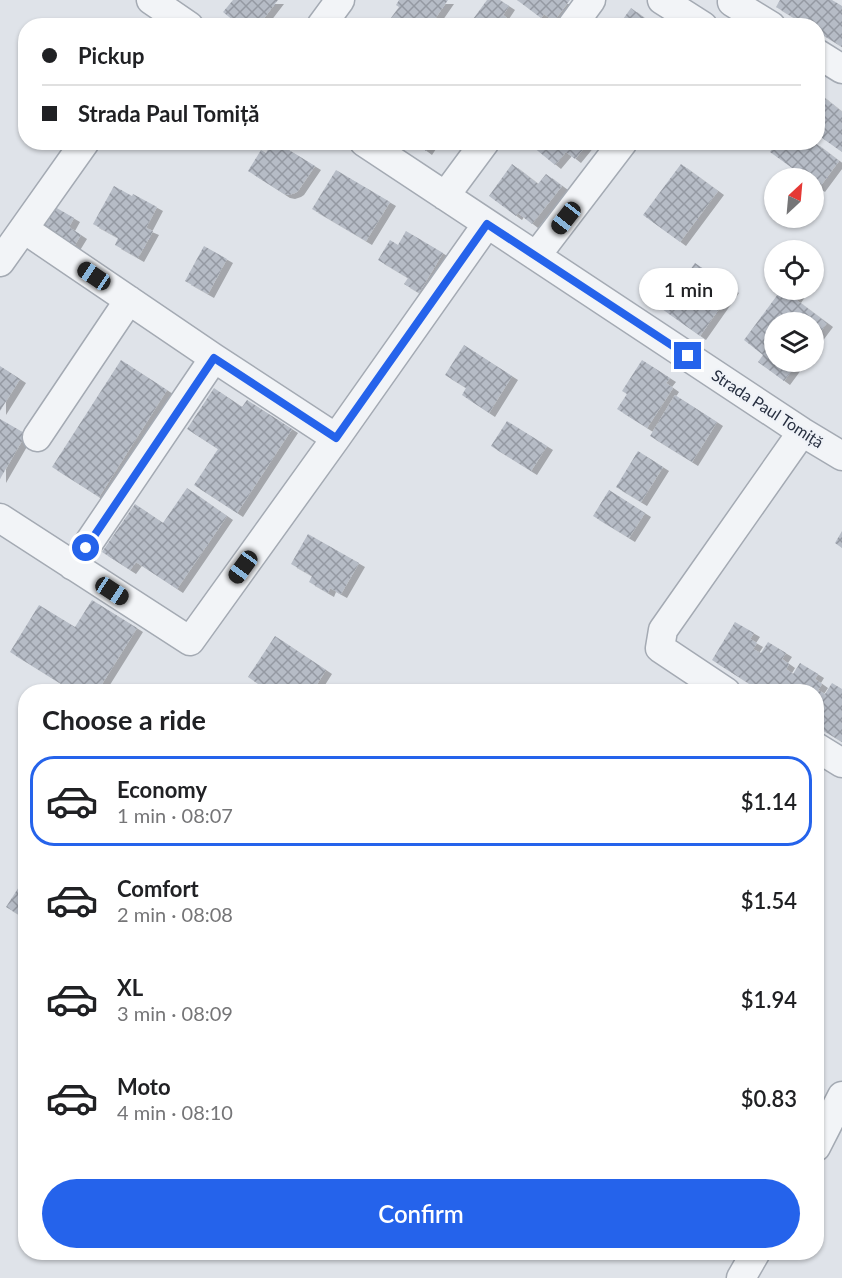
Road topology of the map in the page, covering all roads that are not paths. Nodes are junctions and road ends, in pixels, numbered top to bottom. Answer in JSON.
{"nodes":[{"id":1,"x":151,"y":0,"type":"edge"},
{"id":2,"x":340,"y":0,"type":"edge"},
{"id":3,"x":591,"y":0,"type":"edge"},
{"id":4,"x":662,"y":0,"type":"edge"},
{"id":5,"x":733,"y":1,"type":"edge"},
{"id":6,"x":172,"y":18,"type":"edge"},
{"id":7,"x":327,"y":18,"type":"edge"},
{"id":8,"x":578,"y":18,"type":"edge"},
{"id":9,"x":690,"y":18,"type":"edge"},
{"id":10,"x":719,"y":18,"type":"edge"},
{"id":11,"x":759,"y":18,"type":"edge"},
{"id":12,"x":825,"y":58,"type":"edge"},
{"id":13,"x":842,"y":69,"type":"edge"},
{"id":14,"x":79,"y":150,"type":"edge"},
{"id":15,"x":376,"y":150,"type":"edge"},
{"id":16,"x":479,"y":150,"type":"edge"},
{"id":17,"x":617,"y":150,"type":"edge"},
{"id":18,"x":446,"y":196,"type":"junction"},
{"id":19,"x":487,"y":224,"type":"junction"},
{"id":20,"x":24,"y":229,"type":"junction"},
{"id":21,"x":536,"y":256,"type":"junction"},
{"id":22,"x":0,"y":262,"type":"edge"},
{"id":23,"x":129,"y":300,"type":"junction"},
{"id":24,"x":214,"y":358,"type":"junction"},
{"id":25,"x":802,"y":432,"type":"junction"},
{"id":26,"x":37,"y":437,"type":"dead end"},
{"id":27,"x":336,"y":438,"type":"junction"},
{"id":28,"x":840,"y":450,"type":"edge"},
{"id":29,"x":0,"y":518,"type":"edge"},
{"id":30,"x":73,"y":566,"type":"junction"},
{"id":31,"x":714,"y":684,"type":"edge"},
{"id":32,"x":824,"y":752,"type":"edge"},
{"id":33,"x":842,"y":763,"type":"edge"},
{"id":34,"x":838,"y":1112,"type":"edge"},
{"id":35,"x":824,"y":1134,"type":"edge"},
{"id":36,"x":751,"y":1260,"type":"edge"},
{"id":37,"x":741,"y":1278,"type":"edge"}],
"edges":[{"from":1,"to":6,"type":"street"},
{"from":2,"to":7,"type":"street"},
{"from":3,"to":8,"type":"street"},
{"from":4,"to":9,"type":"street"},
{"from":5,"to":10,"type":"street"},
{"from":5,"to":11,"type":"street"},
{"from":12,"to":13,"type":"street"},
{"from":14,"to":20,"type":"street"},
{"from":15,"to":18,"type":"street","name":"Strada Paul Tomiță"},
{"from":16,"to":18,"type":"street"},
{"from":17,"to":21,"type":"street"},
{"from":18,"to":19,"type":"street","name":"Strada Paul Tomiță"},
{"from":19,"to":21,"type":"street","name":"Strada Paul Tomiță"},
{"from":19,"to":27,"type":"street"},
{"from":20,"to":22,"type":"street"},
{"from":20,"to":23,"type":"street"},
{"from":21,"to":25,"type":"street","name":"Strada Paul Tomiță"},
{"from":23,"to":24,"type":"street"},
{"from":23,"to":26,"type":"street"},
{"from":24,"to":27,"type":"street"},
{"from":24,"to":30,"type":"street"},
{"from":25,"to":28,"type":"street","name":"Strada Paul Tomiță"},
{"from":25,"to":31,"type":"street"},
{"from":27,"to":30,"type":"street"},
{"from":29,"to":30,"type":"street"},
{"from":32,"to":33,"type":"street"},
{"from":34,"to":35,"type":"street"},
{"from":36,"to":37,"type":"street"}]}
